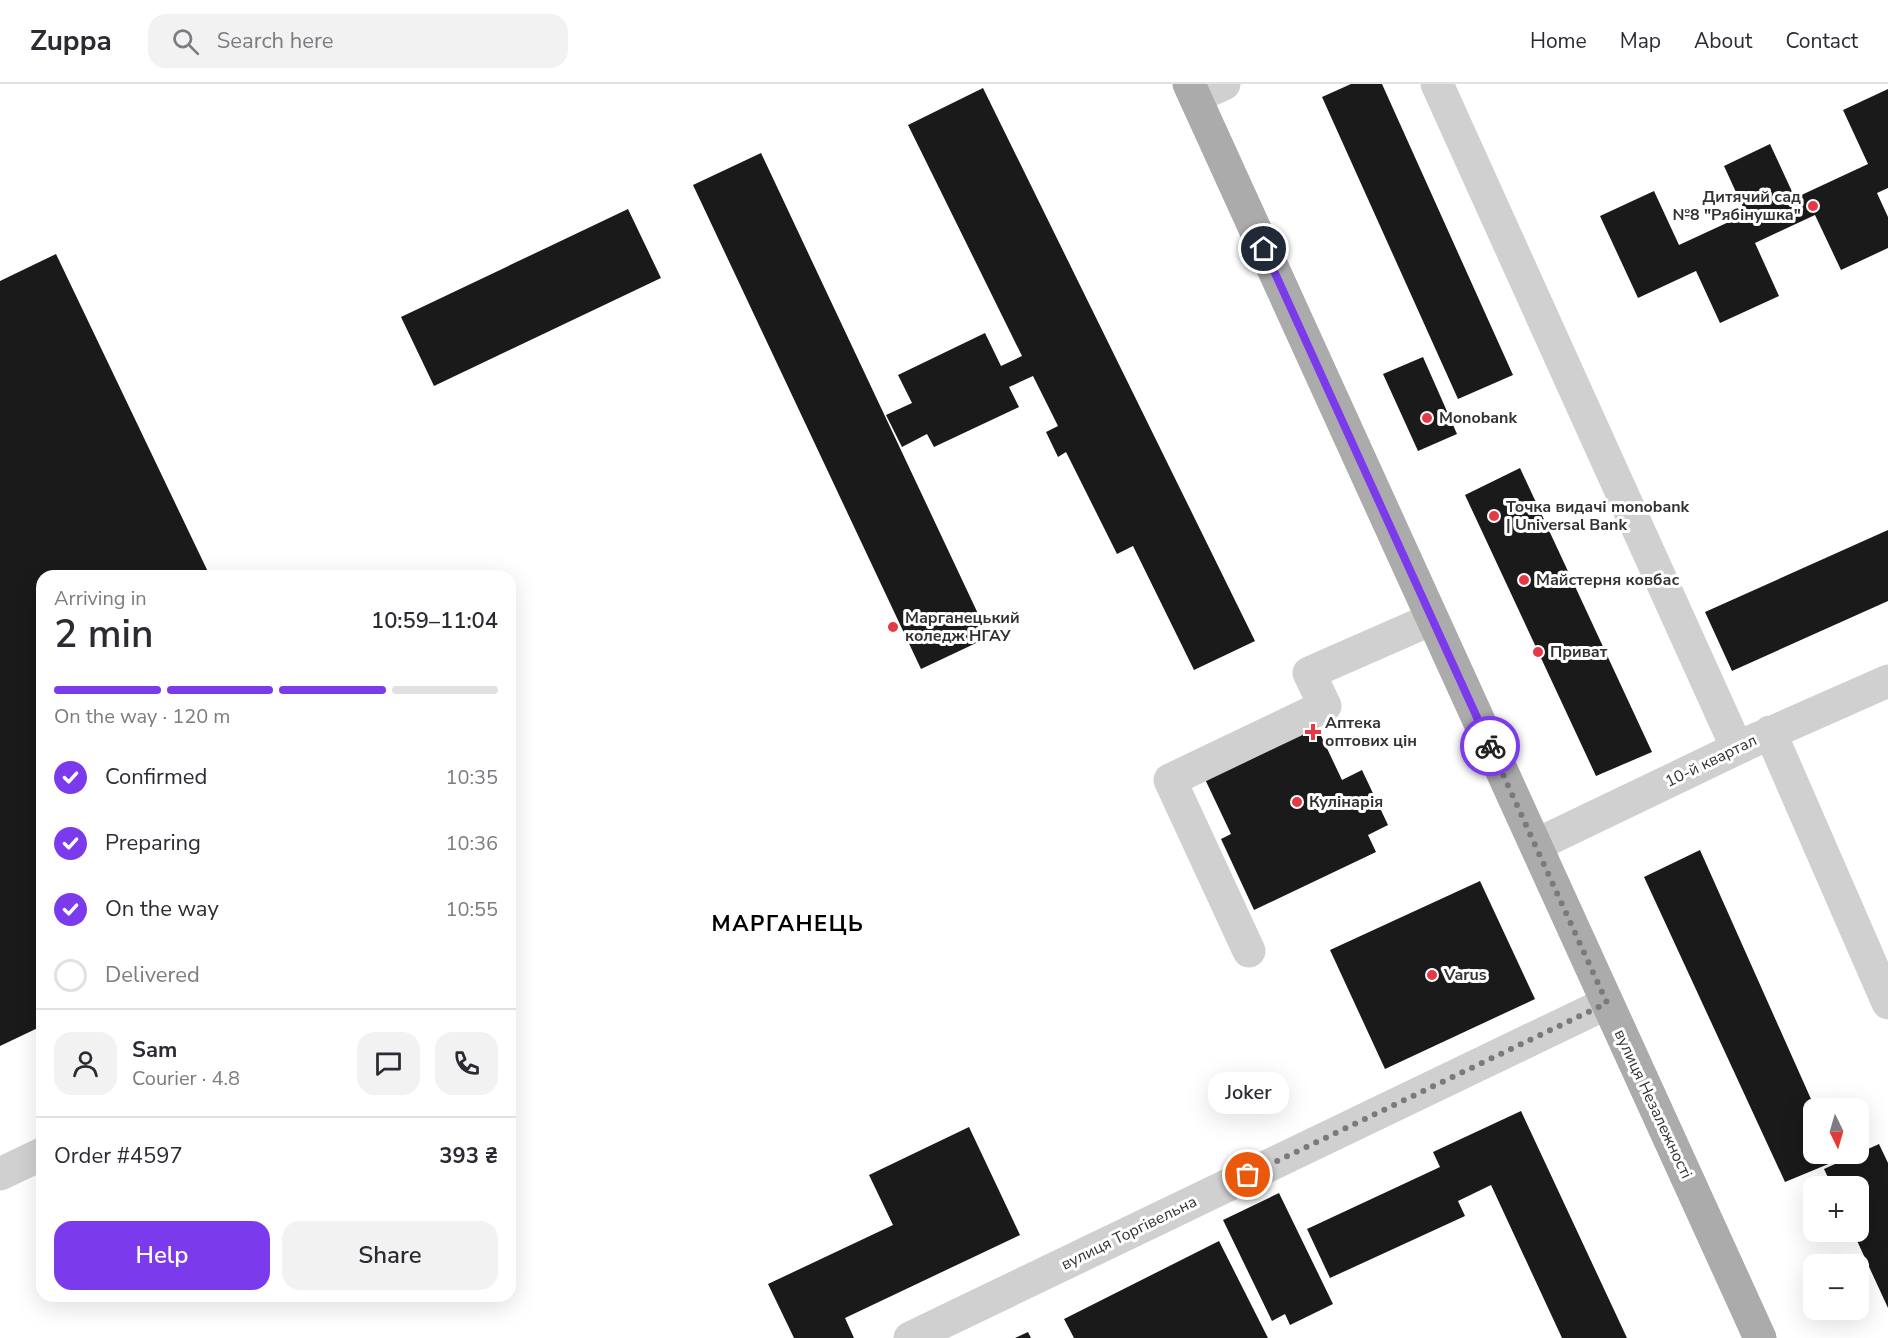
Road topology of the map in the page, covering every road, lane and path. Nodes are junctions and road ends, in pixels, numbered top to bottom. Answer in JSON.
{"nodes":[{"id":1,"x":1437,"y":84,"type":"edge"},
{"id":2,"x":1203,"y":88,"type":"edge"},
{"id":3,"x":1432,"y":619,"type":"junction"},
{"id":4,"x":1888,"y":681,"type":"edge"},
{"id":5,"x":1770,"y":732,"type":"junction"},
{"id":6,"x":1737,"y":748,"type":"junction"},
{"id":7,"x":1536,"y":845,"type":"junction"},
{"id":8,"x":1249,"y":951,"type":"dead end"},
{"id":9,"x":1607,"y":1003,"type":"junction"},
{"id":10,"x":1888,"y":1003,"type":"edge"},
{"id":11,"x":36,"y":1157,"type":"edge"},
{"id":12,"x":0,"y":1174,"type":"edge"},
{"id":13,"x":910,"y":1338,"type":"edge"},
{"id":14,"x":1760,"y":1338,"type":"edge"}],
"edges":[{"from":1,"to":6,"type":"street"},
{"from":2,"to":3,"type":"main road","name":"вулиця Незалежності"},
{"from":3,"to":7,"type":"main road","name":"вулиця Незалежності"},
{"from":3,"to":8,"type":"street"},
{"from":4,"to":5,"type":"street","name":"10-й квартал"},
{"from":5,"to":6,"type":"street","name":"10-й квартал"},
{"from":5,"to":10,"type":"street"},
{"from":6,"to":7,"type":"street","name":"10-й квартал"},
{"from":7,"to":9,"type":"main road","name":"вулиця Незалежності"},
{"from":9,"to":13,"type":"street","name":"вулиця Торгівельна"},
{"from":9,"to":14,"type":"main road","name":"вулиця Незалежності"},
{"from":11,"to":12,"type":"street"}]}
